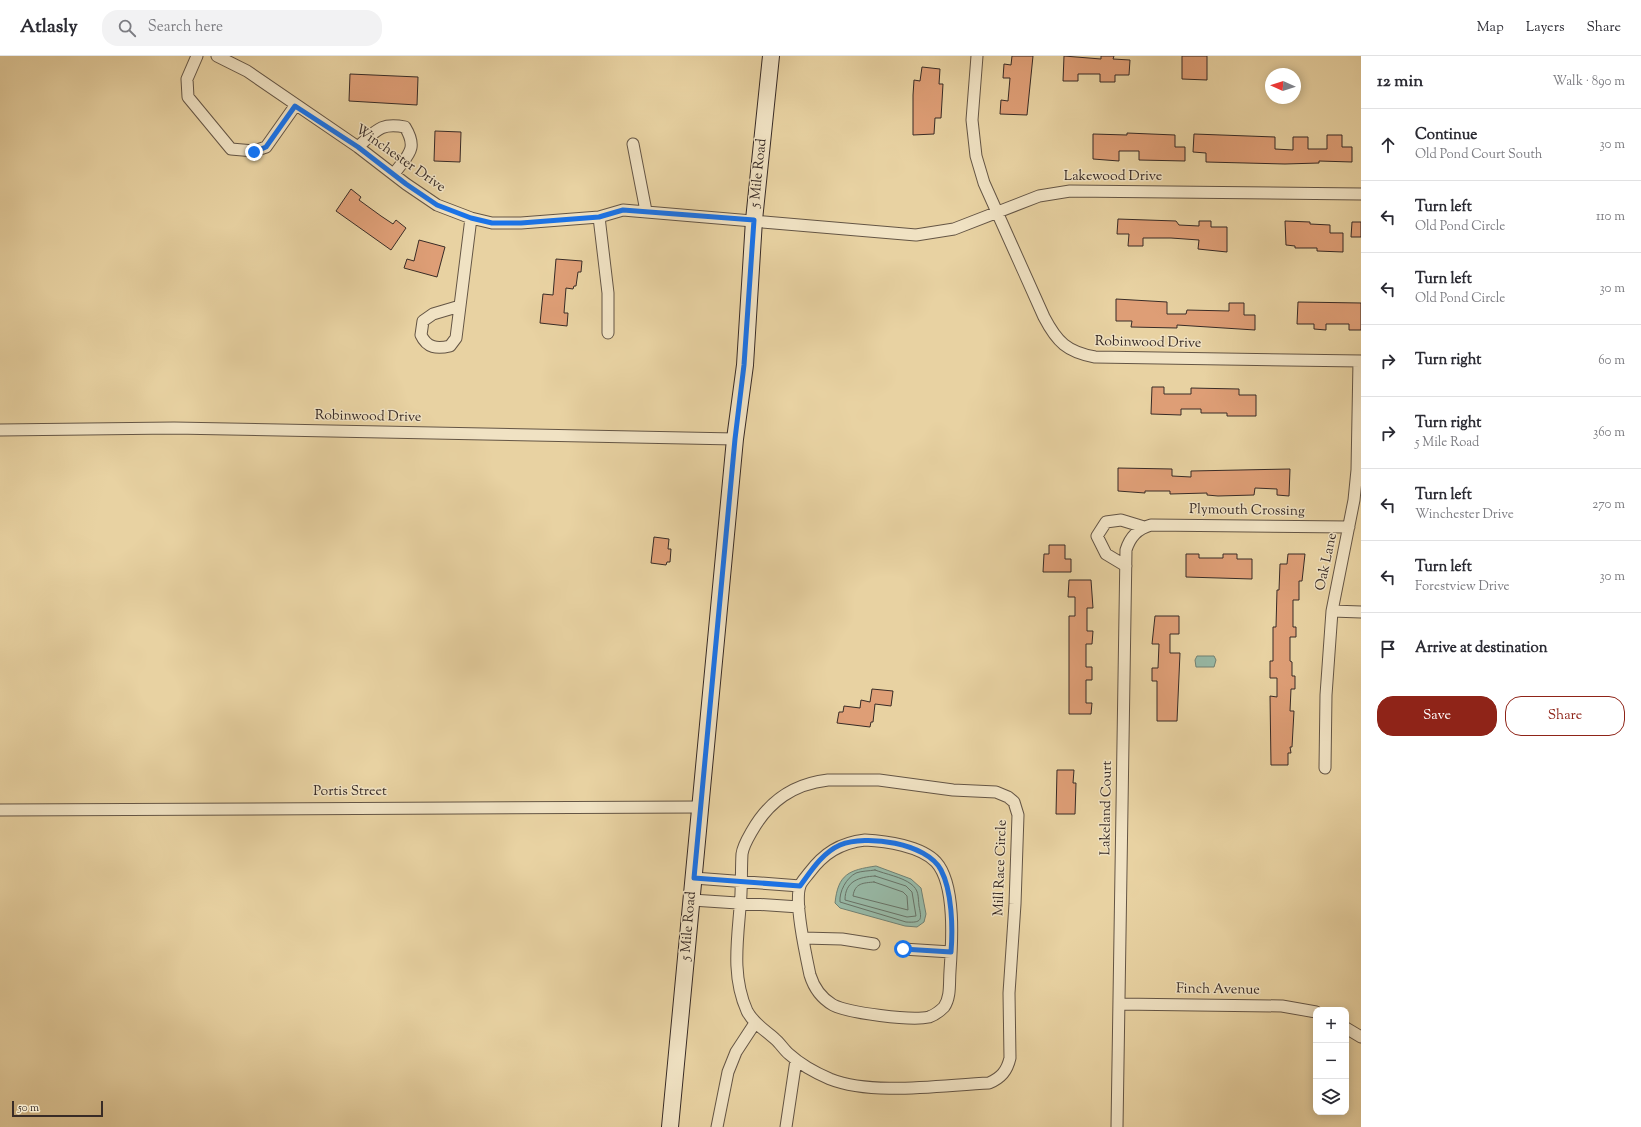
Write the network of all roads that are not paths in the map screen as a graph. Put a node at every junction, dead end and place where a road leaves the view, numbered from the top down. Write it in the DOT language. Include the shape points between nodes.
graph roads {
  1 [pos="197,56"];
  2 [pos="217,56"];
  3 [pos="771,56"];
  4 [pos="977,56"];
  5 [pos="295,106"];
  6 [pos="633,144"];
  7 [pos="358,147"];
  8 [pos="394,174"];
  9 [pos="1361,194"];
  10 [pos="646,211"];
  11 [pos="997,212"];
  12 [pos="599,217"];
  13 [pos="471,218"];
  14 [pos="754,220"];
  15 [pos="460,306"];
  16 [pos="608,333"];
  17 [pos="1360,361"];
  18 [pos="0,430"];
  19 [pos="735,439"];
  20 [pos="1144,527"];
  21 [pos="1349,528"];
  22 [pos="1126,566"];
  23 [pos="1332,611"];
  24 [pos="1361,612"];
  25 [pos="1325,768"];
  26 [pos="701,807"];
  27 [pos="0,810"];
  28 [pos="694,878"];
  29 [pos="742,883"];
  30 [pos="800,886"];
  31 [pos="692,900"];
  32 [pos="741,904"];
  33 [pos="799,907"];
  34 [pos="803,938"];
  35 [pos="874,944"];
  36 [pos="903,949"];
  37 [pos="951,952"];
  38 [pos="1119,1004"];
  39 [pos="1313,1011"];
  40 [pos="755,1023"];
  41 [pos="1349,1030"];
  42 [pos="1361,1037"];
  43 [pos="796,1060"];
  44 [pos="670,1127"];
  45 [pos="717,1127"];
  46 [pos="786,1127"];
  47 [pos="1117,1127"];
  1 -- 5 [label="street" via="187,80 188,97 231,149 254,152 266,147"];
  2 -- 5 [label="street, Winchester Drive" via="247,71"];
  3 -- 14 [label="street, 5 Mile Road"];
  4 -- 11 [label="street, Robinwood Drive" via="973,136 984,183"];
  5 -- 7 [label="street, Winchester Drive"];
  6 -- 10 [label="street"];
  7 -- 8 [label="street, Winchester Drive"];
  7 -- 8 [label="street" via="381,126 393,124 405,127 412,138 412,149"];
  8 -- 13 [label="street, Winchester Drive" via="437,205"];
  9 -- 11 [label="street, Lakewood Drive" via="1070,191 1039,196"];
  10 -- 12 [label="street, Winchester Drive" via="623,210"];
  10 -- 14 [label="street, Winchester Drive"];
  11 -- 14 [label="street, Lakewood Drive" via="954,229 916,235"];
  11 -- 17 [label="street, Robinwood Drive" via="1053,334 1072,351 1095,357"];
  12 -- 13 [label="street, Winchester Drive" via="508,223 492,223"];
  12 -- 16 [label="street" via="608,293"];
  13 -- 15 [label="street"];
  14 -- 19 [label="street, 5 Mile Road" via="744,365"];
  17 -- 21 [label="street, Oak Lane" via="1357,470"];
  18 -- 19 [label="street, Robinwood Drive" via="174,428"];
  19 -- 26 [label="street, 5 Mile Road"];
  20 -- 21 [label="street, Plymouth Crossing" via="1151,525"];
  20 -- 22 [label="street" via="1129,541"];
  20 -- 22 [label="street, Plymouth Crossing" via="1122,520 1106,522 1097,536 1106,554"];
  21 -- 23 [label="street, Oak Lane"];
  22 -- 38 [label="street, Lakeland Court"];
  23 -- 24 [label="street"];
  23 -- 25 [label="street, Oak Lane" via="1326,695"];
  26 -- 27 [label="street, Portis Street"];
  26 -- 28 [label="street, 5 Mile Road"];
  28 -- 29 [label="street"];
  28 -- 31 [label="street, 5 Mile Road"];
  29 -- 30 [label="street"];
  29 -- 32 [label="street, Mill Race Circle"];
  29 -- 43 [label="street, Mill Race Circle" via="742,852 758,822 778,798 807,784 828,780 879,780 953,790 996,792 1008,796 1017,809 1015,904 1009,993 1010,1058 1008,1068 1002,1075 989,1083 872,1088 853,1086 831,1079"];
  30 -- 33 [label="street"];
  30 -- 37 [label="street" via="814,866 829,852 840,845 855,841 881,841 924,853 942,871 951,914"];
  31 -- 32 [label="street"];
  31 -- 44 [label="street, 5 Mile Road"];
  32 -- 33 [label="street"];
  32 -- 40 [label="street, Mill Race Circle" via="736,970 743,1000"];
  33 -- 34 [label="street"];
  34 -- 35 [label="street" via="842,939"];
  34 -- 37 [label="street" via="813,984 826,1000 844,1008 896,1017 930,1016 943,1007 949,993"];
  36 -- 37 [label="street"];
  38 -- 39 [label="street, Finch Avenue" via="1282,1006"];
  38 -- 47 [label="street, Lakeland Court"];
  40 -- 43 [label="street, Mill Race Circle"];
  40 -- 45 [label="street" via="736,1052 728,1072"];
  41 -- 42 [label="street"];
  43 -- 46 [label="street"];
}
